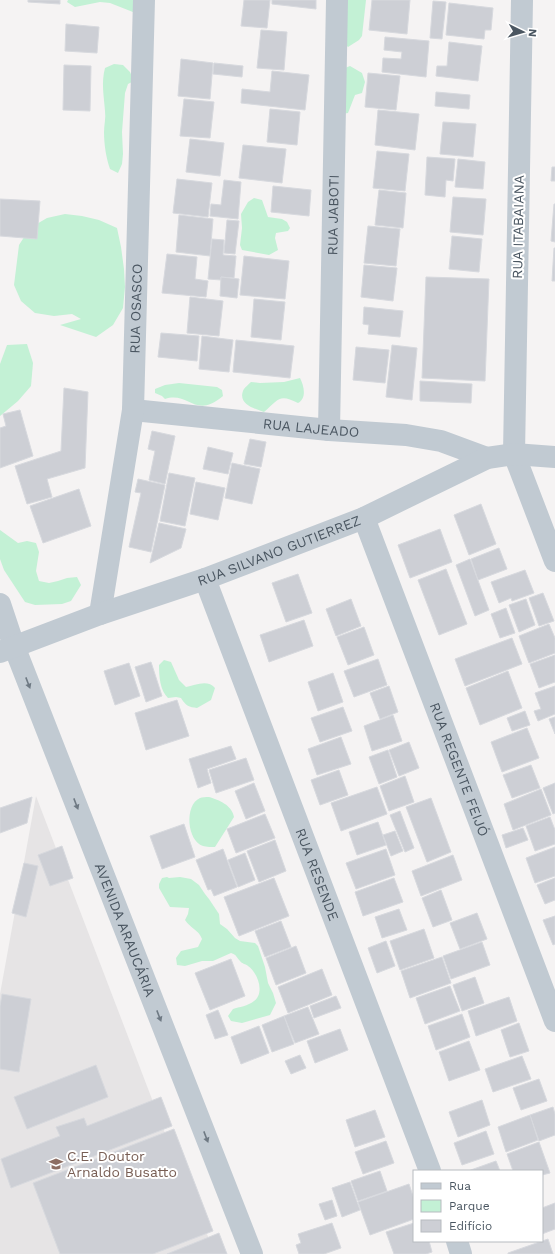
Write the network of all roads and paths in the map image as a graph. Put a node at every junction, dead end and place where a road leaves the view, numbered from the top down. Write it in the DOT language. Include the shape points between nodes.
graph roads {
  1 [pos="144,0"];
  2 [pos="337,0"];
  3 [pos="522,0"];
  4 [pos="133,410"];
  5 [pos="329,430"];
  6 [pos="514,454"];
  7 [pos="555,457"];
  8 [pos="487,458"];
  9 [pos="364,518"];
  10 [pos="555,561"];
  11 [pos="205,578"];
  12 [pos="0,604"];
  13 [pos="100,614"];
  14 [pos="7,649"];
  15 [pos="555,1021"];
  16 [pos="430,1170"];
  17 [pos="456,1242"];
  18 [pos="252,1254"];
  19 [pos="461,1254"];
  1 -- 4 [label="street, RUA OSASCO"];
  2 -- 5 [label="street, RUA JABOTI"];
  3 -- 6 [label="street, RUA ITABAIANA"];
  4 -- 5 [label="street, RUA LAJEADO"];
  4 -- 13 [label="street, RUA OSASCO"];
  5 -- 8 [label="street, RUA LAJEADO" via="406,435 441,441"];
  6 -- 7 [label="street, RUA SILVANO GUTIERREZ"];
  6 -- 8 [label="street, RUA SILVANO GUTIERREZ"];
  6 -- 10 [label="street"];
  8 -- 9 [label="street, RUA SILVANO GUTIERREZ"];
  9 -- 11 [label="street, RUA SILVANO GUTIERREZ"];
  9 -- 15 [label="street, RUA REGENTE FEIJÓ"];
  11 -- 13 [label="street, RUA SILVANO GUTIERREZ"];
  11 -- 16 [label="street, RUA RESENDE"];
  12 -- 14 [label="street, AVENIDA ARAUCÁRIA"];
  13 -- 14 [label="street, RUA SILVANO GUTIERREZ"];
  14 -- 18 [label="street, AVENIDA ARAUCÁRIA, one-way"];
  17 -- 19 [label="street"];
}
